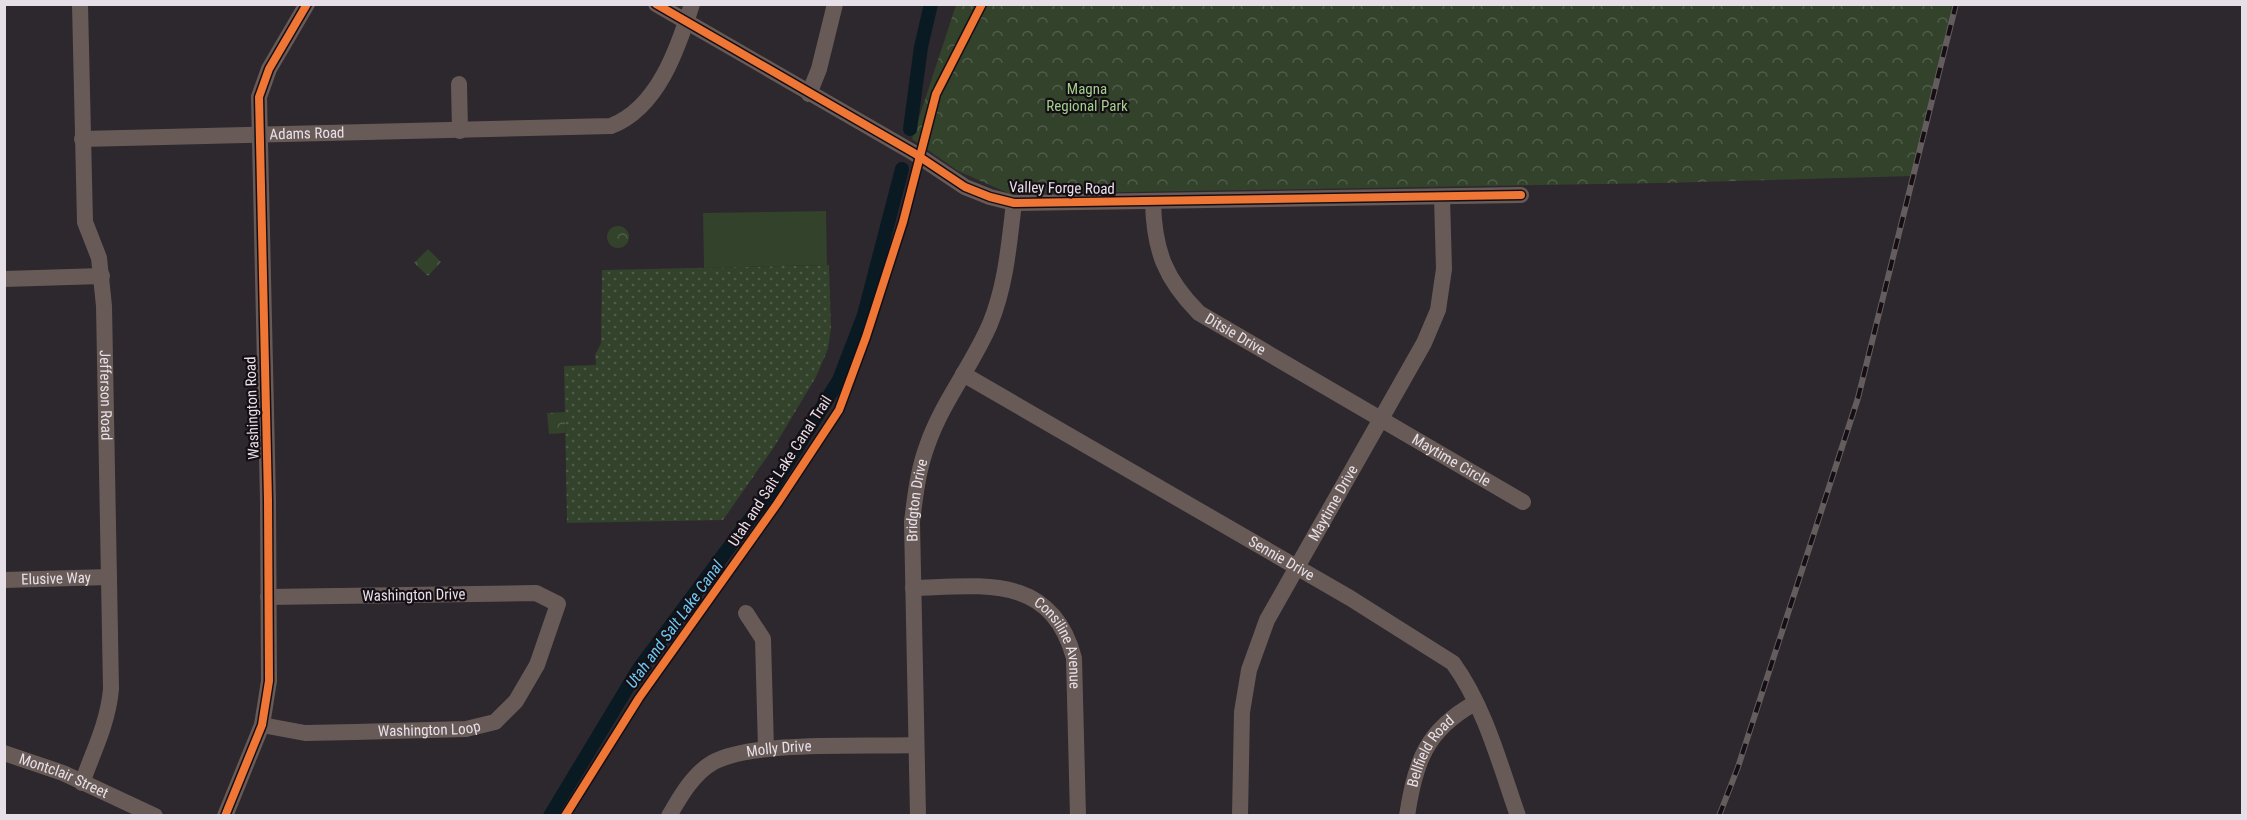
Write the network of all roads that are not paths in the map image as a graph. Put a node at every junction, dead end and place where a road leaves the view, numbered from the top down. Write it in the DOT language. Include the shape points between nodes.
graph roads {
  1 [pos="80,4"];
  2 [pos="308,4"];
  3 [pos="656,4"];
  4 [pos="692,4"];
  5 [pos="836,4"];
  6 [pos="687,23"];
  7 [pos="459,84"];
  8 [pos="809,94"];
  9 [pos="460,131"];
  10 [pos="260,135"];
  11 [pos="82,139"];
  12 [pos="1521,195"];
  13 [pos="1443,197"];
  14 [pos="1153,202"];
  15 [pos="1014,203"];
  16 [pos="102,276"];
  17 [pos="4,279"];
  18 [pos="963,374"];
  19 [pos="1380,418"];
  20 [pos="1523,502"];
  21 [pos="1295,567"];
  22 [pos="109,577"];
  23 [pos="4,580"];
  24 [pos="913,588"];
  25 [pos="268,597"];
  26 [pos="558,604"];
  27 [pos="746,613"];
  28 [pos="1476,703"];
  29 [pos="262,725"];
  30 [pos="916,745"];
  31 [pos="766,749"];
  32 [pos="4,753"];
  33 [pos="82,783"];
  34 [pos="155,816"];
  35 [pos="225,816"];
  36 [pos="669,816"];
  37 [pos="918,816"];
  38 [pos="1078,816"];
  39 [pos="1240,816"];
  40 [pos="1407,816"];
  41 [pos="1518,816"];
  1 -- 11 [label="street, Jefferson Road"];
  2 -- 10 [label="street, Washington Road" via="261,85"];
  3 -- 6 [label="street, Valley Forge Road"];
  4 -- 6 [label="street, Adams Road"];
  5 -- 8 [label="street"];
  6 -- 8 [label="street, Valley Forge Road"];
  6 -- 9 [label="street, Adams Road" via="655,88 639,110 622,121 594,127"];
  7 -- 9 [label="street"];
  8 -- 15 [label="street, Valley Forge Road" via="914,153 965,187"];
  9 -- 10 [label="street, Adams Road"];
  10 -- 11 [label="street, Adams Road"];
  10 -- 25 [label="street, Washington Road"];
  11 -- 16 [label="street, Jefferson Road" via="85,222"];
  12 -- 13 [label="street, Valley Forge Road"];
  13 -- 14 [label="street, Valley Forge Road"];
  13 -- 19 [label="street, Maytime Drive" via="1444,269 1438,310 1424,343"];
  14 -- 15 [label="street, Valley Forge Road"];
  14 -- 19 [label="street, Ditsie Drive" via="1158,252 1179,294 1199,313"];
  15 -- 18 [label="street, Bridgton Drive" via="1001,292 991,322"];
  16 -- 17 [label="street"];
  16 -- 22 [label="street, Jefferson Road"];
  18 -- 21 [label="street, Sennie Drive"];
  18 -- 24 [label="street, Bridgton Drive" via="926,446 917,483 912,522"];
  19 -- 20 [label="street, Maytime Circle"];
  19 -- 21 [label="street, Maytime Drive"];
  21 -- 28 [label="street, Sennie Drive" via="1453,663"];
  21 -- 39 [label="street, Maytime Drive" via="1267,620 1249,670 1242,712"];
  22 -- 23 [label="street, Elusive Way"];
  22 -- 33 [label="street, Jefferson Road" via="109,709"];
  24 -- 30 [label="street, Bridgton Drive"];
  24 -- 38 [label="street, Consiline Avenue" via="1012,589 1038,603 1060,624 1074,658"];
  25 -- 26 [label="street, Washington Drive" via="536,593"];
  25 -- 29 [label="street, Washington Road" via="269,681"];
  26 -- 29 [label="street, Washington Loop" via="537,665 516,700 495,722 466,729 305,733"];
  27 -- 31 [label="street" via="763,639"];
  28 -- 40 [label="street, Bellfield Road" via="1452,716 1432,737 1418,762"];
  28 -- 41 [label="street, Sennie Drive"];
  29 -- 35 [label="street, Washington Road"];
  30 -- 31 [label="street, Molly Drive"];
  30 -- 37 [label="street, Bridgton Drive"];
  31 -- 36 [label="street, Molly Drive" via="726,756 711,764 689,785"];
  32 -- 33 [label="street, Montclair Street"];
  33 -- 34 [label="street, Montclair Street"];
}
